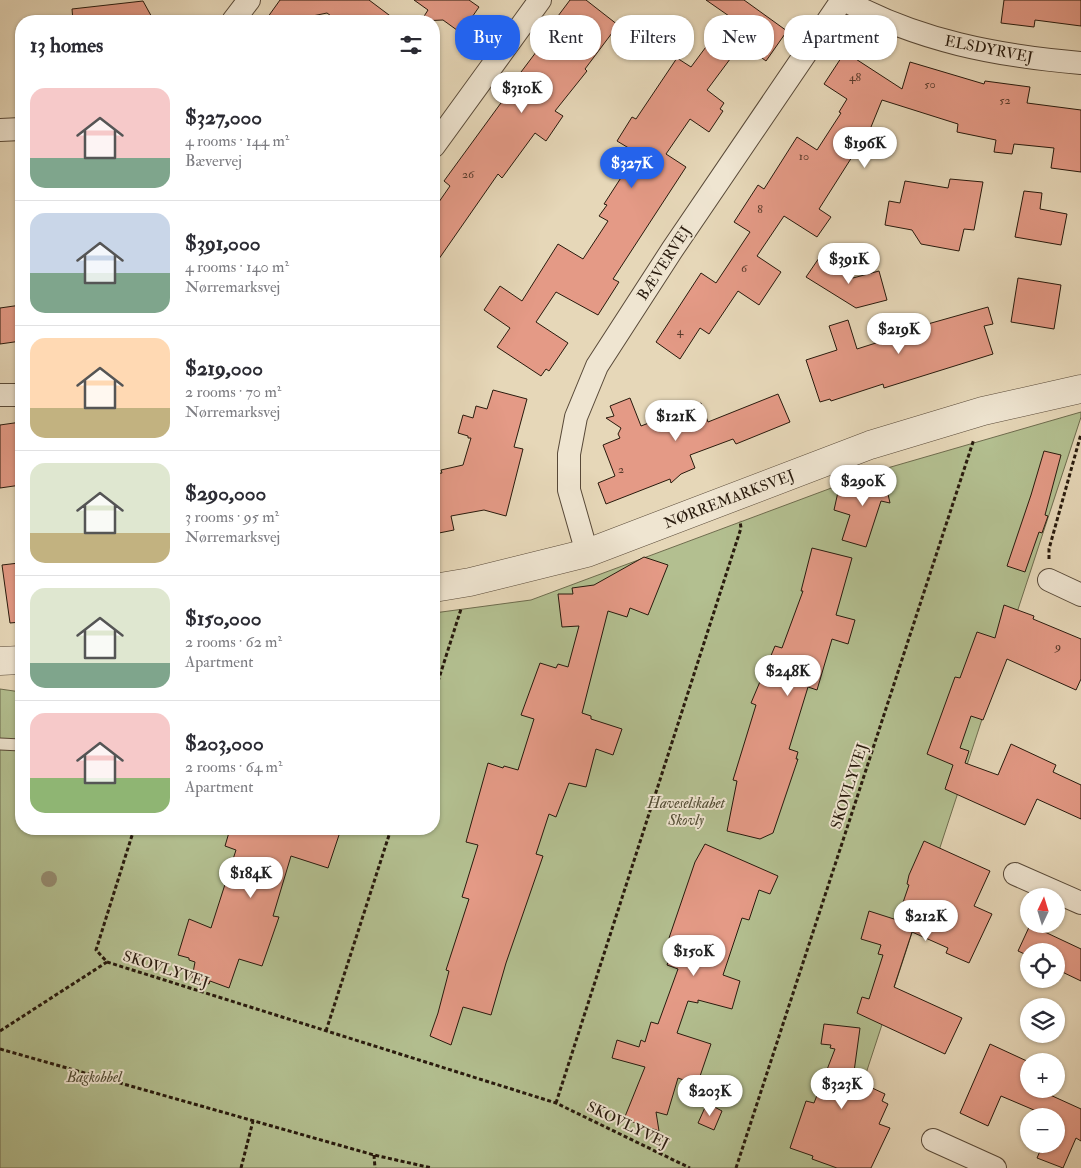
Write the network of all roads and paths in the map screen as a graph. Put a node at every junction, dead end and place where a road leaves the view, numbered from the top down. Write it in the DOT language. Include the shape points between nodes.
graph roads {
  1 [pos="249,0"];
  2 [pos="540,0"];
  3 [pos="843,0"];
  4 [pos="238,15"];
  5 [pos="1081,64"];
  6 [pos="0,130"];
  7 [pos="15,130"];
  8 [pos="440,138"];
  9 [pos="1081,389"];
  10 [pos="15,394"];
  11 [pos="0,395"];
  12 [pos="984,411"];
  13 [pos="1081,434"];
  14 [pos="739,496"];
  15 [pos="587,553"];
  16 [pos="1049,580"];
  17 [pos="470,582"];
  18 [pos="440,587"];
  19 [pos="1081,595"];
  20 [pos="15,660"];
  21 [pos="0,661"];
  22 [pos="440,675"];
  23 [pos="0,744"];
  24 [pos="15,745"];
  25 [pos="132,835"];
  26 [pos="389,835"];
  27 [pos="1015,874"];
  28 [pos="1081,903"];
  29 [pos="107,962"];
  30 [pos="0,1031"];
  31 [pos="326,1032"];
  32 [pos="0,1049"];
  33 [pos="556,1103"];
  34 [pos="253,1121"];
  35 [pos="932,1140"];
  36 [pos="374,1155"];
  37 [pos="241,1168"];
  38 [pos="375,1168"];
  39 [pos="432,1168"];
  40 [pos="690,1168"];
  41 [pos="736,1168"];
  42 [pos="996,1168"];
  1 -- 4 [label="street"];
  2 -- 8 [label="street"];
  3 -- 5 [label="street, ELSDYRVEJ" via="910,30 964,47"];
  3 -- 15 [label="street, BÆVERVEJ" via="597,366 576,418 569,454 569,490"];
  6 -- 7 [label="street"];
  9 -- 12 [label="street, NØRREMARKSVEJ"];
  10 -- 11 [label="street"];
  12 -- 14 [label="street, NØRREMARKSVEJ" via="870,444"];
  12 -- 41 [label="path, SKOVLYVEJ"];
  13 -- 16 [label="path" via="1049,549"];
  14 -- 15 [label="street, NØRREMARKSVEJ"];
  14 -- 33 [label="path" via="741,528"];
  15 -- 17 [label="street, NØRREMARKSVEJ"];
  16 -- 19 [label="street"];
  17 -- 18 [label="street, NØRREMARKSVEJ"];
  17 -- 22 [label="path"];
  20 -- 21 [label="street"];
  23 -- 24 [label="lane"];
  25 -- 29 [label="path, SKOVLYVEJ" via="96,950"];
  26 -- 31 [label="path"];
  27 -- 28 [label="street"];
  29 -- 30 [label="path"];
  29 -- 31 [label="path, SKOVLYVEJ"];
  31 -- 33 [label="path, SKOVLYVEJ"];
  32 -- 34 [label="path"];
  33 -- 40 [label="path, SKOVLYVEJ"];
  34 -- 36 [label="path"];
  34 -- 37 [label="path"];
  35 -- 42 [label="street"];
  36 -- 38 [label="path"];
  36 -- 39 [label="path"];
}
